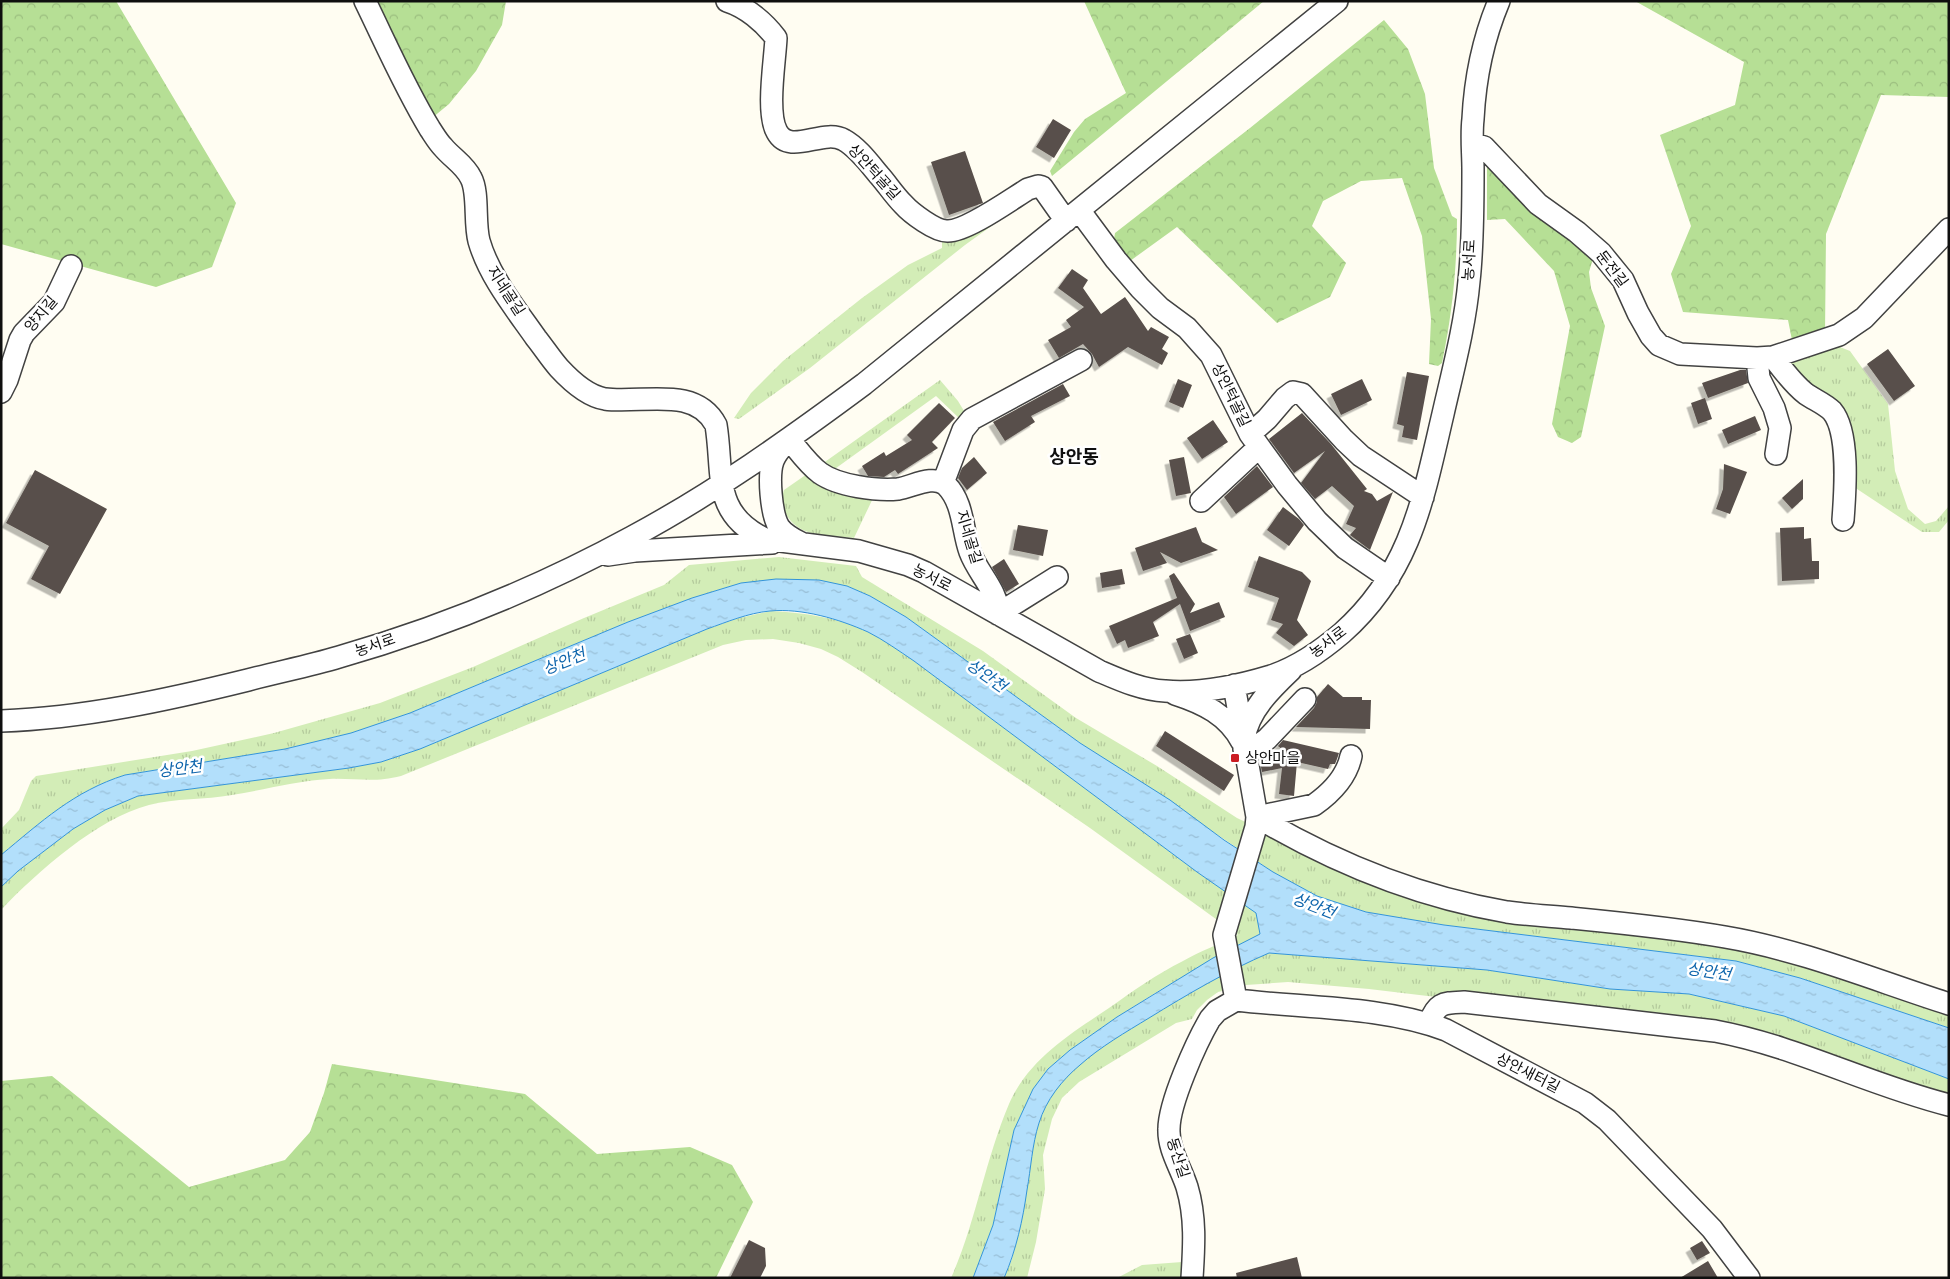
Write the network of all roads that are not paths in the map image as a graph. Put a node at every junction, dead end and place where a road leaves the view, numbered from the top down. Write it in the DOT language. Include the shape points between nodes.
graph roads {
  1 [pos="365,1"];
  2 [pos="726,1"];
  3 [pos="1337,1"];
  4 [pos="1498,1"];
  5 [pos="1473,144"];
  6 [pos="1073,216"];
  7 [pos="1949,229"];
  8 [pos="71,266"];
  9 [pos="1765,358"];
  10 [pos="1081,360"];
  11 [pos="1,392"];
  12 [pos="789,439"];
  13 [pos="1254,440"];
  14 [pos="1776,454"];
  15 [pos="944,483"];
  16 [pos="720,484"];
  17 [pos="1423,497"];
  18 [pos="1201,501"];
  19 [pos="1843,520"];
  20 [pos="785,543"];
  21 [pos="808,545"];
  22 [pos="586,561"];
  23 [pos="1057,577"];
  24 [pos="1389,578"];
  25 [pos="998,614"];
  26 [pos="1298,664"];
  27 [pos="1234,686"];
  28 [pos="1165,691"];
  29 [pos="1305,698"];
  30 [pos="1,721"];
  31 [pos="1244,746"];
  32 [pos="1351,756"];
  33 [pos="1257,822"];
  34 [pos="1235,995"];
  35 [pos="1949,1004"];
  36 [pos="1429,1024"];
  37 [pos="1949,1105"];
  38 [pos="1192,1278"];
  39 [pos="1749,1278"];
  1 -- 16 [label="street, 지네골길" via="429,127 472,180 476,229 482,252 542,346 569,378 596,396 605,399 674,399 704,410 716,425"];
  2 -- 6 [label="street, 상안턱골길" via="756,18 776,38 773,115 777,132 785,141 792,143 827,136 844,140 876,171 908,210 947,232 1038,186"];
  3 -- 6 [label="street, 농서로"];
  4 -- 5 [label="street, 농서로" via="1490,21 1476,85"];
  5 -- 9 [label="street, 둔전길" via="1484,147 1538,204 1600,253 1623,280 1643,324 1659,345 1680,354"];
  5 -- 17 [label="street, 농서로" via="1469,281 1460,337"];
  6 -- 12 [label="street, 농서로" via="864,384"];
  6 -- 13 [label="street, 상안턱골길" via="1140,288 1187,328 1211,354"];
  7 -- 9 [label="street, 둔전길" via="1852,328"];
  8 -- 11 [label="street, 양지길" via="54,302 24,332"];
  9 -- 14 [label="street" via="1759,378 1780,428"];
  9 -- 19 [label="street" via="1796,386 1829,408 1837,419 1845,472"];
  10 -- 15 [label="street" via="972,419 963,430"];
  12 -- 15 [label="street" via="822,474 852,485 898,489 936,480"];
  12 -- 16 [label="street, 농서로"];
  12 -- 21 [label="street" via="776,455 770,471 774,512 784,533"];
  13 -- 17 [label="street, 상안턱골길" via="1285,398 1293,392 1302,394 1361,456"];
  13 -- 18 [label="street"];
  13 -- 24 [label="street" via="1328,533"];
  15 -- 25 [label="street, 지네골길" via="959,504 970,552 996,599"];
  16 -- 20 [label="street, 농서로" via="732,512 746,528 765,539"];
  16 -- 22 [label="street, 농서로" via="633,537"];
  17 -- 24 [label="street, 농서로" via="1409,540"];
  20 -- 21 [label="street, 농서로"];
  20 -- 22 [label="street" via="618,553"];
  21 -- 25 [label="street, 농서로" via="859,551 908,565"];
  22 -- 30 [label="street, 농서로" via="444,622 339,657 114,709"];
  23 -- 25 [label="street"];
  24 -- 26 [label="street, 농서로" via="1354,622 1321,650"];
  25 -- 28 [label="street, 농서로" via="1099,671 1135,685"];
  26 -- 27 [label="street, 농서로"];
  26 -- 31 [label="street" via="1252,716"];
  27 -- 28 [label="street, 농서로"];
  27 -- 31 [label="street"];
  28 -- 31 [label="street" via="1196,701 1218,713 1233,727"];
  29 -- 31 [label="street" via="1268,739 1260,744"];
  31 -- 33 [label="street"];
  32 -- 33 [label="street" via="1344,776 1322,800"];
  33 -- 34 [label="street" via="1225,934"];
  33 -- 35 [label="street" via="1389,880 1426,892 1508,912 1749,941 1835,965"];
  34 -- 36 [label="street, 상안새터길" via="1389,1015"];
  34 -- 38 [label="street, 동산길" via="1210,1019 1170,1116 1170,1138 1192,1210"];
  36 -- 37 [label="street" via="1442,1004 1464,1002 1715,1031 1750,1038"];
  36 -- 39 [label="street, 상안새터길" via="1585,1103 1607,1120 1712,1229"];
}
